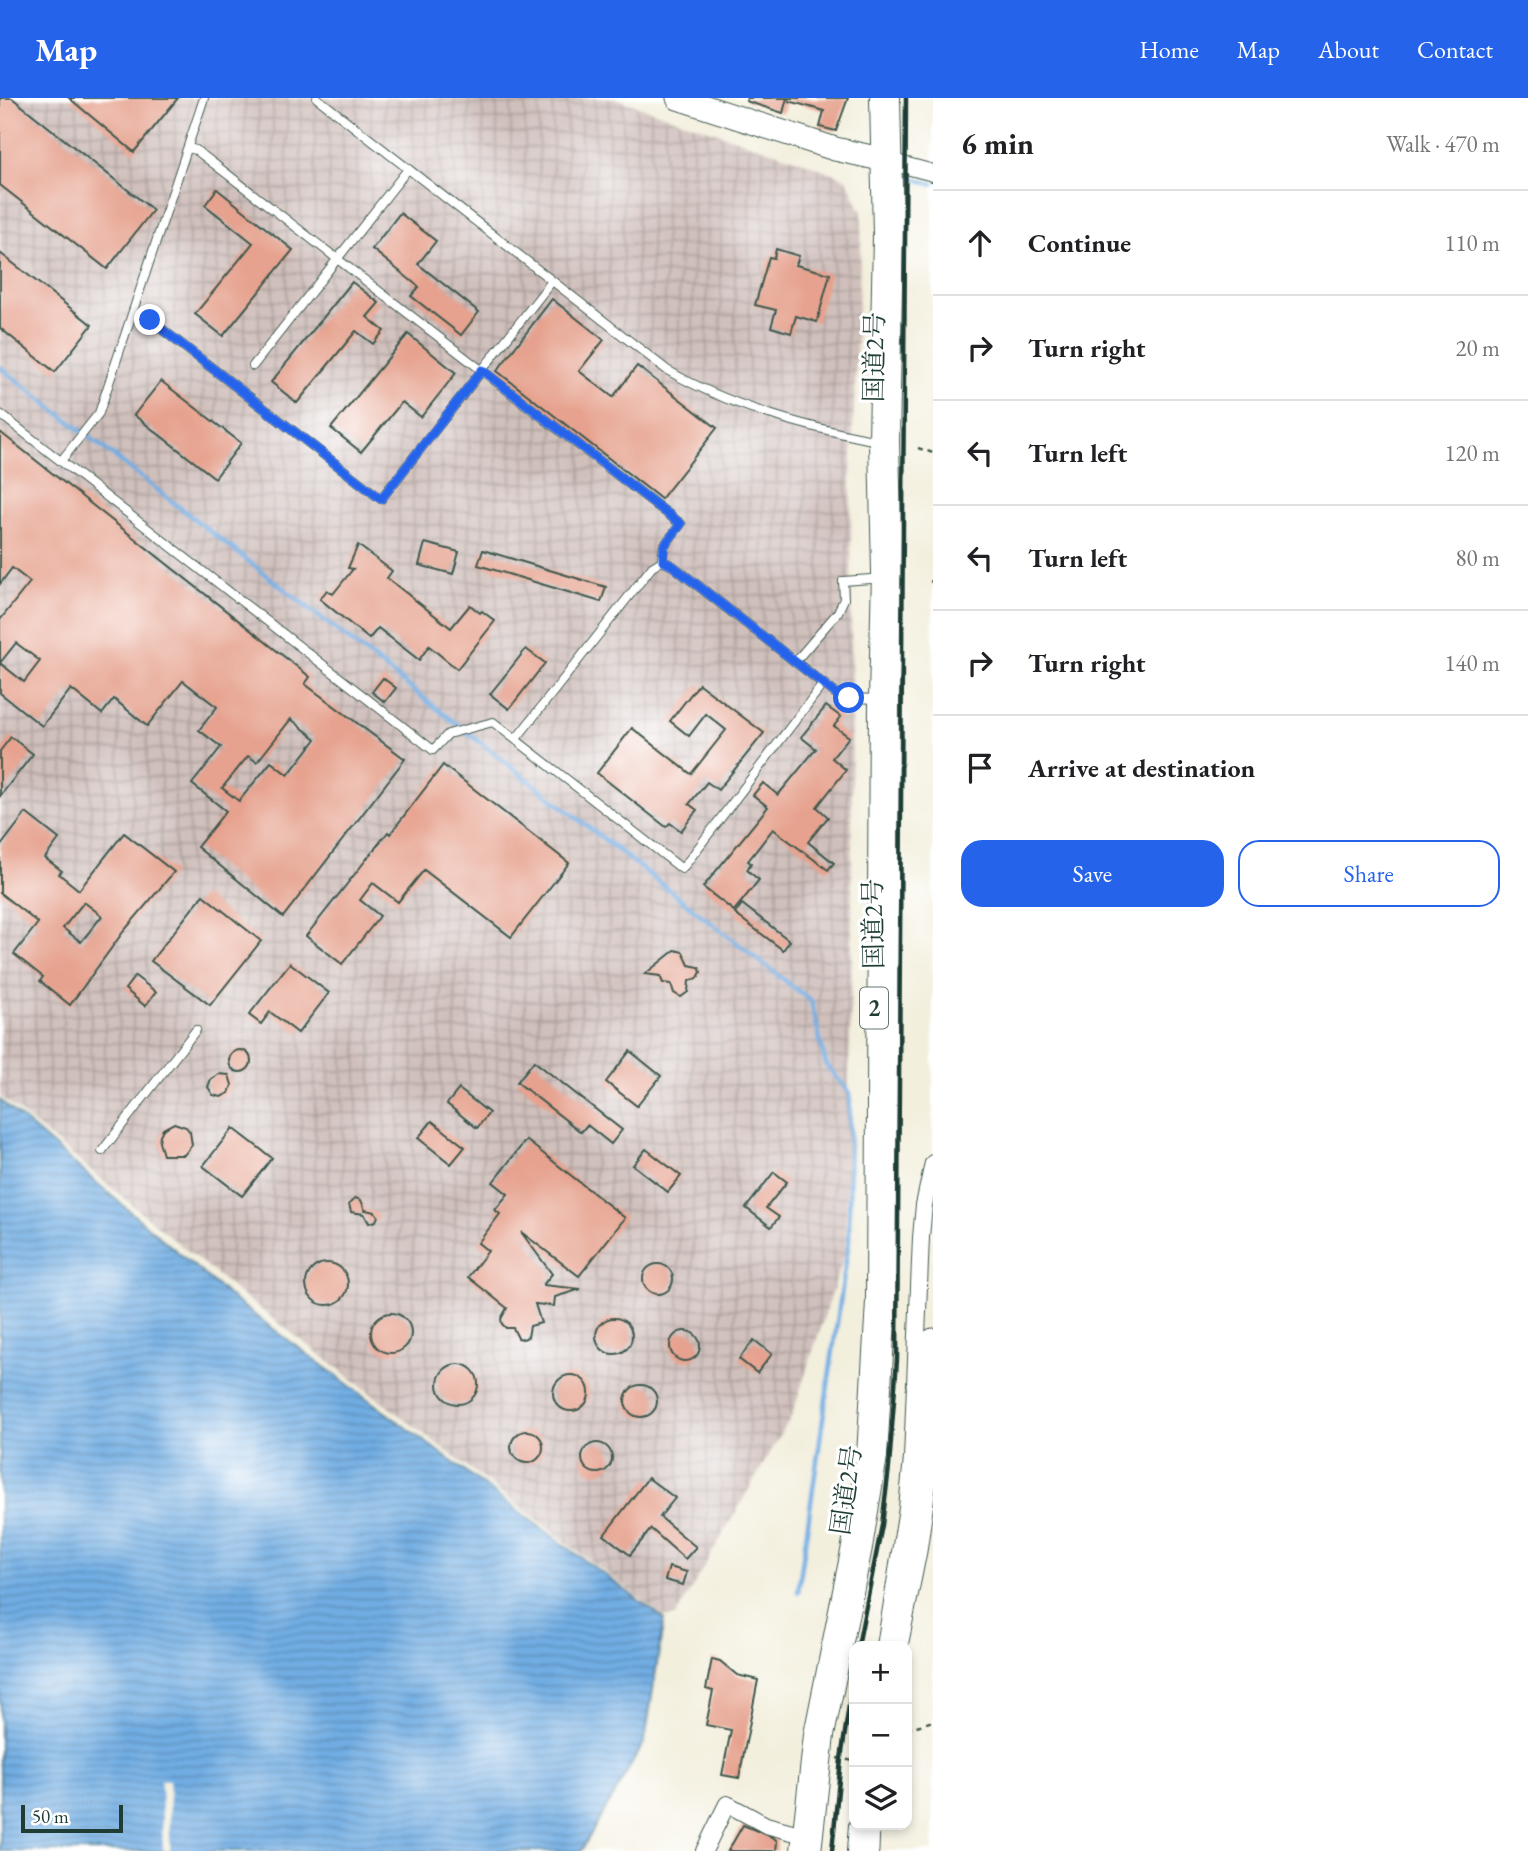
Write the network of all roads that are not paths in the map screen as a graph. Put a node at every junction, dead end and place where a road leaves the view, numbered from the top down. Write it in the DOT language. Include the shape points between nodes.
graph roads {
  1 [pos="205,98"];
  2 [pos="317,98"];
  3 [pos="678,98"];
  4 [pos="885,98"];
  5 [pos="188,148"];
  6 [pos="885,160"];
  7 [pos="408,169"];
  8 [pos="933,173"];
  9 [pos="337,260"];
  10 [pos="552,281"];
  11 [pos="132,315"];
  12 [pos="253,366"];
  13 [pos="482,370"];
  14 [pos="0,414"];
  15 [pos="872,440"];
  16 [pos="61,461"];
  17 [pos="663,561"];
  18 [pos="871,579"];
  19 [pos="796,662"];
  20 [pos="823,684"];
  21 [pos="877,699"];
  22 [pos="516,739"];
  23 [pos="196,1030"];
  24 [pos="102,1151"];
  25 [pos="933,1163"];
  26 [pos="933,1340"];
  27 [pos="933,1398"];
  28 [pos="886,1641"];
  29 [pos="897,1641"];
  30 [pos="857,1830"];
  31 [pos="868,1830"];
  32 [pos="796,1845"];
  33 [pos="705,1851"];
  34 [pos="855,1851"];
  35 [pos="867,1851"];
  1 -- 5 [label="lane"];
  2 -- 7 [label="lane"];
  3 -- 6 [label="street" via="835,149"];
  4 -- 6 [label="highway, 国道2号 / 2"];
  5 -- 9 [label="lane"];
  5 -- 11 [label="lane"];
  6 -- 8 [label="street"];
  6 -- 15 [label="highway, 国道2号 / 2" via="877,195"];
  6 -- 21 [label="highway, 国道2号 / 2" via="887,572"];
  7 -- 9 [label="lane"];
  7 -- 10 [label="lane"];
  9 -- 12 [label="lane"];
  9 -- 13 [label="lane"];
  10 -- 13 [label="lane"];
  10 -- 15 [label="lane" via="691,384 772,414"];
  11 -- 13 [label="lane" via="150,320 381,499"];
  11 -- 16 [label="lane" via="99,413"];
  13 -- 17 [label="lane" via="681,524 664,546"];
  14 -- 16 [label="lane"];
  15 -- 18 [label="highway, 国道2号 / 2"];
  16 -- 22 [label="lane" via="433,750 448,734 493,722"];
  17 -- 19 [label="lane"];
  17 -- 22 [label="lane" via="652,567"];
  18 -- 19 [label="lane" via="843,581 844,599 838,612"];
  18 -- 21 [label="highway, 国道2号 / 2"];
  19 -- 20 [label="lane"];
  20 -- 21 [label="lane" via="841,696"];
  20 -- 22 [label="lane" via="682,869"];
  21 -- 32 [label="highway, 国道2号 / 2" via="881,1302 872,1456"];
  23 -- 24 [label="lane"];
  25 -- 28 [label="street" via="921,1237 912,1458"];
  26 -- 27 [label="street"];
  27 -- 29 [label="street" via="915,1551"];
  30 -- 34 [label="street"];
  31 -- 35 [label="street"];
  32 -- 33 [label="street" via="727,1804"];
}
